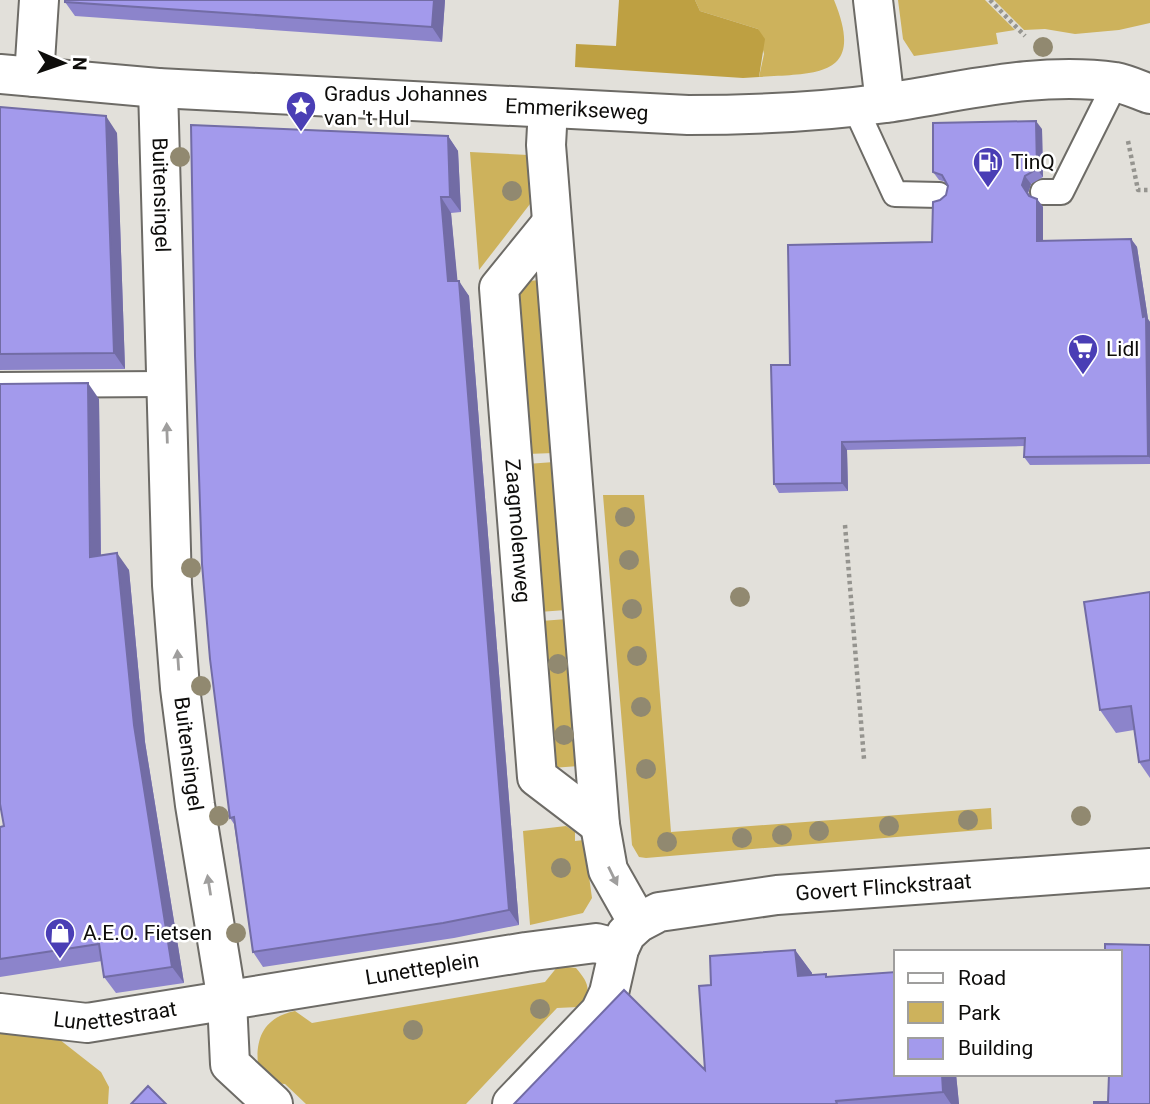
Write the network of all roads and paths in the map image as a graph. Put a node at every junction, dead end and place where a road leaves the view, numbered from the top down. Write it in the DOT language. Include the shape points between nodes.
graph roads {
  1 [pos="39,0"];
  2 [pos="873,0"];
  3 [pos="990,0"];
  4 [pos="1025,36"];
  5 [pos="17,76"];
  6 [pos="158,88"];
  7 [pos="1133,88"];
  8 [pos="870,105"];
  9 [pos="548,108"];
  10 [pos="1131,134"];
  11 [pos="1150,190"];
  12 [pos="1043,192"];
  13 [pos="939,195"];
  14 [pos="551,224"];
  15 [pos="165,384"];
  16 [pos="0,385"];
  17 [pos="845,525"];
  18 [pos="864,759"];
  19 [pos="600,825"];
  20 [pos="1150,868"];
  21 [pos="627,936"];
  22 [pos="227,1001"];
  23 [pos="0,1013"];
  24 [pos="273,1104"];
  25 [pos="512,1104"];
  1 -- 5 [label="street"];
  2 -- 8 [label="street"];
  3 -- 4 [label="path"];
  5 -- 6 [label="street, Emmerikseweg"];
  6 -- 9 [label="street, Emmerikseweg"];
  6 -- 15 [label="street, Buitensingel"];
  7 -- 8 [label="street, Emmerikseweg" via="1072,80 1008,82"];
  7 -- 12 [label="lane" via="1061,192"];
  8 -- 9 [label="street, Emmerikseweg" via="756,116"];
  8 -- 13 [label="lane" via="895,194"];
  9 -- 14 [label="street" via="545,145"];
  10 -- 11 [label="path" via="1127,143 1138,190"];
  14 -- 19 [label="street"];
  14 -- 19 [label="street, Zaagmolenweg" via="499,288 537,777"];
  15 -- 16 [label="lane"];
  22 -- 15 [label="street, Buitensingel, one-way" via="180,688"];
  17 -- 18 [label="path"];
  19 -- 21 [label="street, one-way"];
  20 -- 21 [label="street, Govert Flinckstraat" via="777,895 659,912"];
  21 -- 22 [label="street, Lunetteplein"];
  21 -- 25 [label="street" via="600,1012"];
  22 -- 23 [label="street, Lunettestraat" via="87,1023"];
  22 -- 24 [label="street, Buitensingel" via="230,1064"];
}
